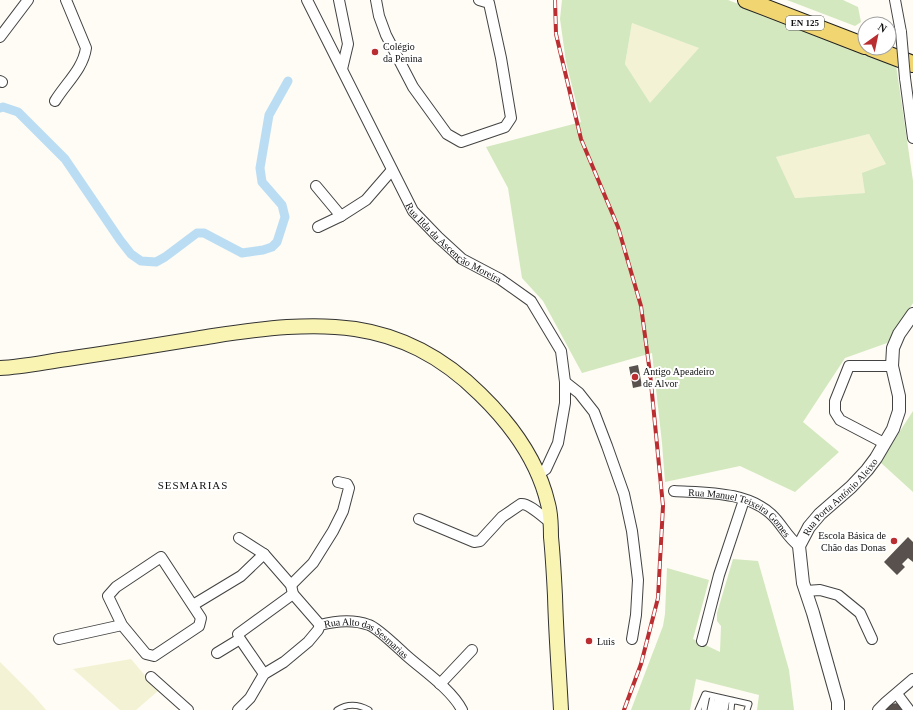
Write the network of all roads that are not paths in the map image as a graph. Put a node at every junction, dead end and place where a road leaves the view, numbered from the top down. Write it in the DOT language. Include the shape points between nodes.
graph roads {
  1 [pos="28,0"];
  2 [pos="66,0"];
  3 [pos="307,0"];
  4 [pos="339,0"];
  5 [pos="376,0"];
  6 [pos="479,0"];
  7 [pos="746,0"];
  8 [pos="765,0"];
  9 [pos="895,0"];
  10 [pos="857,35"];
  11 [pos="0,37"];
  12 [pos="857,43"];
  13 [pos="897,51"];
  14 [pos="884,56"];
  15 [pos="913,57"];
  16 [pos="342,69"];
  17 [pos="909,71"];
  18 [pos="910,93"];
  19 [pos="55,101"];
  20 [pos="913,138"];
  21 [pos="392,170"];
  22 [pos="316,186"];
  23 [pos="341,216"];
  24 [pos="318,227"];
  25 [pos="913,314"];
  26 [pos="892,366"];
  27 [pos="0,368"];
  28 [pos="565,382"];
  29 [pos="884,443"];
  30 [pos="537,475"];
  31 [pos="338,482"];
  32 [pos="674,491"];
  33 [pos="744,500"];
  34 [pos="419,519"];
  35 [pos="551,523"];
  36 [pos="239,538"];
  37 [pos="799,546"];
  38 [pos="264,554"];
  39 [pos="292,589"];
  40 [pos="806,591"];
  41 [pos="193,605"];
  42 [pos="122,625"];
  43 [pos="320,625"];
  44 [pos="238,634"];
  45 [pos="59,639"];
  46 [pos="632,639"];
  47 [pos="872,639"];
  48 [pos="702,641"];
  49 [pos="472,650"];
  50 [pos="217,653"];
  51 [pos="264,674"];
  52 [pos="151,677"];
  53 [pos="913,679"];
  54 [pos="440,684"];
  55 [pos="897,694"];
  56 [pos="707,695"];
  57 [pos="723,698"];
  58 [pos="188,710"];
  59 [pos="238,710"];
  60 [pos="337,710"];
  61 [pos="369,710"];
  62 [pos="462,710"];
  63 [pos="561,710"];
  64 [pos="698,710"];
  65 [pos="704,710"];
  66 [pos="710,710"];
  67 [pos="715,710"];
  68 [pos="720,710"];
  69 [pos="725,710"];
  70 [pos="731,710"];
  71 [pos="747,710"];
  72 [pos="838,710"];
  73 [pos="878,710"];
  74 [pos="909,710"];
  1 -- 11 [label="street"];
  2 -- 19 [label="street" via="86,48 81,66"];
  3 -- 16 [label="street, Rua Ilda da Ascenção Moreira"];
  4 -- 16 [label="street" via="348,44"];
  5 -- 6 [label="street" via="386,35 413,87 448,134 461,142 505,127 511,118 489,3"];
  7 -- 12 [label="main road, EN 125"];
  8 -- 10 [label="main road, EN 125"];
  9 -- 17 [label="street, bridge"];
  13 -- 15 [label="main road"];
  14 -- 17 [label="main road"];
  16 -- 21 [label="street, Rua Ilda da Ascenção Moreira"];
  17 -- 18 [label="street"];
  18 -- 20 [label="street"];
  21 -- 23 [label="street" via="366,200"];
  21 -- 28 [label="street, Rua Ilda da Ascenção Moreira" via="413,211 438,237 462,259 500,279 531,302 561,351"];
  22 -- 23 [label="street"];
  23 -- 24 [label="street"];
  25 -- 26 [label="street, Rua Porta António Aleixo" via="893,348"];
  26 -- 29 [label="street, Rua Porta António Aleixo" via="899,396 899,412 893,429"];
  26 -- 29 [label="street" via="849,366 835,401 835,412 840,420"];
  27 -- 30 [label="main road" via="259,329 324,325 364,330 415,346 464,378 510,427 527,452"];
  28 -- 30 [label="street, Rua Ilda da Ascenção Moreira" via="565,403 558,443 546,469"];
  28 -- 46 [label="street" via="579,393 594,412 624,494 638,580"];
  29 -- 37 [label="street, Rua Porta António Aleixo" via="867,470 809,527"];
  30 -- 35 [label="main road" via="548,504"];
  31 -- 39 [label="street" via="347,484 349,488 343,512 313,563"];
  32 -- 33 [label="street, Rua Manuel Teixeira Gomes" via="725,494"];
  33 -- 37 [label="street, Rua Manuel Teixeira Gomes" via="773,516 790,540"];
  33 -- 48 [label="street" via="719,575"];
  34 -- 35 [label="street" via="474,542 480,541 502,517 521,504 530,506"];
  35 -- 63 [label="main road"];
  36 -- 38 [label="street"];
  37 -- 40 [label="street, Rua Porta António Aleixo"];
  38 -- 39 [label="street"];
  38 -- 41 [label="street" via="241,576"];
  39 -- 43 [label="street"];
  39 -- 44 [label="street"];
  40 -- 47 [label="street" via="820,590 838,595 860,613"];
  40 -- 72 [label="street, Rua Porta António Aleixo" via="838,702"];
  41 -- 42 [label="street" via="200,618 199,626 154,656 146,654"];
  41 -- 42 [label="street" via="161,557 116,587 108,596"];
  42 -- 45 [label="street"];
  43 -- 51 [label="street, Rua Alto das Sesmarias" via="308,642 284,662"];
  43 -- 54 [label="street, Rua Alto das Sesmarias" via="337,621 369,625"];
  44 -- 50 [label="street"];
  44 -- 51 [label="street"];
  49 -- 54 [label="street"];
  51 -- 59 [label="street, Rua Alto das Sesmarias" via="250,698"];
  52 -- 58 [label="street"];
  53 -- 55 [label="street"];
  54 -- 62 [label="street, Rua Alto das Sesmarias"];
  55 -- 73 [label="street"];
  55 -- 74 [label="street"];
  56 -- 57 [label="lane"];
  56 -- 64 [label="lane" via="705,694"];
  56 -- 65 [label="lane"];
  57 -- 66 [label="lane"];
  57 -- 67 [label="lane"];
  57 -- 68 [label="lane"];
  57 -- 69 [label="lane"];
  57 -- 70 [label="lane"];
  57 -- 71 [label="lane" via="749,704"];
  60 -- 61 [label="lane" via="360,705"];
}
